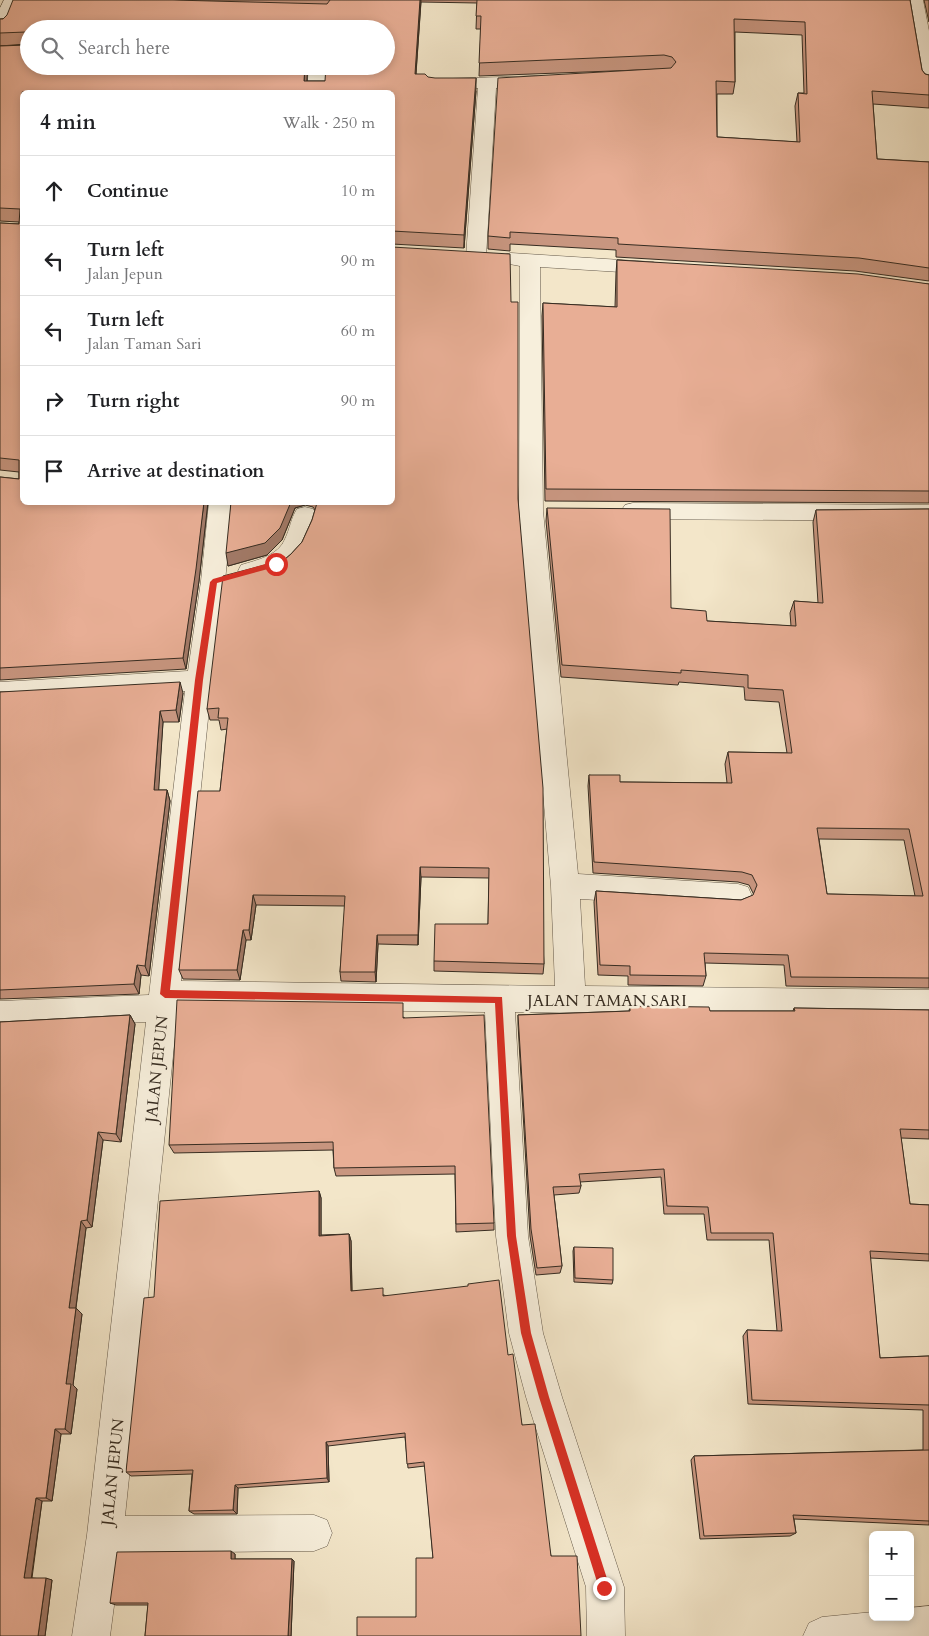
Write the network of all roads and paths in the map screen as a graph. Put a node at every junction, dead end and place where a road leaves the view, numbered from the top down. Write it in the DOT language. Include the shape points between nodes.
graph roads {
  1 [pos="12,0"];
  2 [pos="915,0"];
  3 [pos="0,26"];
  4 [pos="925,37"];
  5 [pos="317,75"];
  6 [pos="556,80"];
  7 [pos="929,82"];
  8 [pos="435,84"];
  9 [pos="487,84"];
  10 [pos="316,90"];
  11 [pos="530,260"];
  12 [pos="668,268"];
  13 [pos="217,505"];
  14 [pos="611,511"];
  15 [pos="929,512"];
  16 [pos="305,515"];
  17 [pos="213,582"];
  18 [pos="199,680"];
  19 [pos="0,692"];
  20 [pos="565,886"];
  21 [pos="738,896"];
  22 [pos="571,998"];
  23 [pos="499,999"];
  24 [pos="164,1001"];
  25 [pos="929,1004"];
  26 [pos="0,1015"];
  27 [pos="314,1533"];
  28 [pos="105,1535"];
  29 [pos="929,1625"];
  30 [pos="92,1636"];
  31 [pos="606,1636"];
  32 [pos="822,1636"];
  1 -- 3 [label="street"];
  2 -- 4 [label="street"];
  4 -- 7 [label="street"];
  5 -- 10 [label="street"];
  6 -- 9 [label="street"];
  8 -- 9 [label="street"];
  9 -- 11 [label="street" via="466,256"];
  11 -- 12 [label="street"];
  11 -- 20 [label="street" via="541,511"];
  13 -- 17 [label="street, JALAN JEPUN"];
  14 -- 15 [label="street"];
  16 -- 17 [label="street" via="298,538 284,560"];
  17 -- 18 [label="street, JALAN JEPUN"];
  18 -- 19 [label="street"];
  18 -- 24 [label="street, JALAN JEPUN"];
  20 -- 21 [label="street"];
  20 -- 22 [label="street"];
  22 -- 23 [label="street, JALAN TAMAN SARI"];
  22 -- 25 [label="street, JALAN TAMAN SARI"];
  23 -- 24 [label="street, JALAN TAMAN SARI"];
  23 -- 31 [label="street" via="512,1236 526,1333 604,1588"];
  24 -- 26 [label="street, JALAN TAMAN SARI"];
  24 -- 28 [label="street, JALAN JEPUN"];
  27 -- 28 [label="street"];
  28 -- 30 [label="street, JALAN JEPUN"];
  29 -- 32 [label="street"];
}
